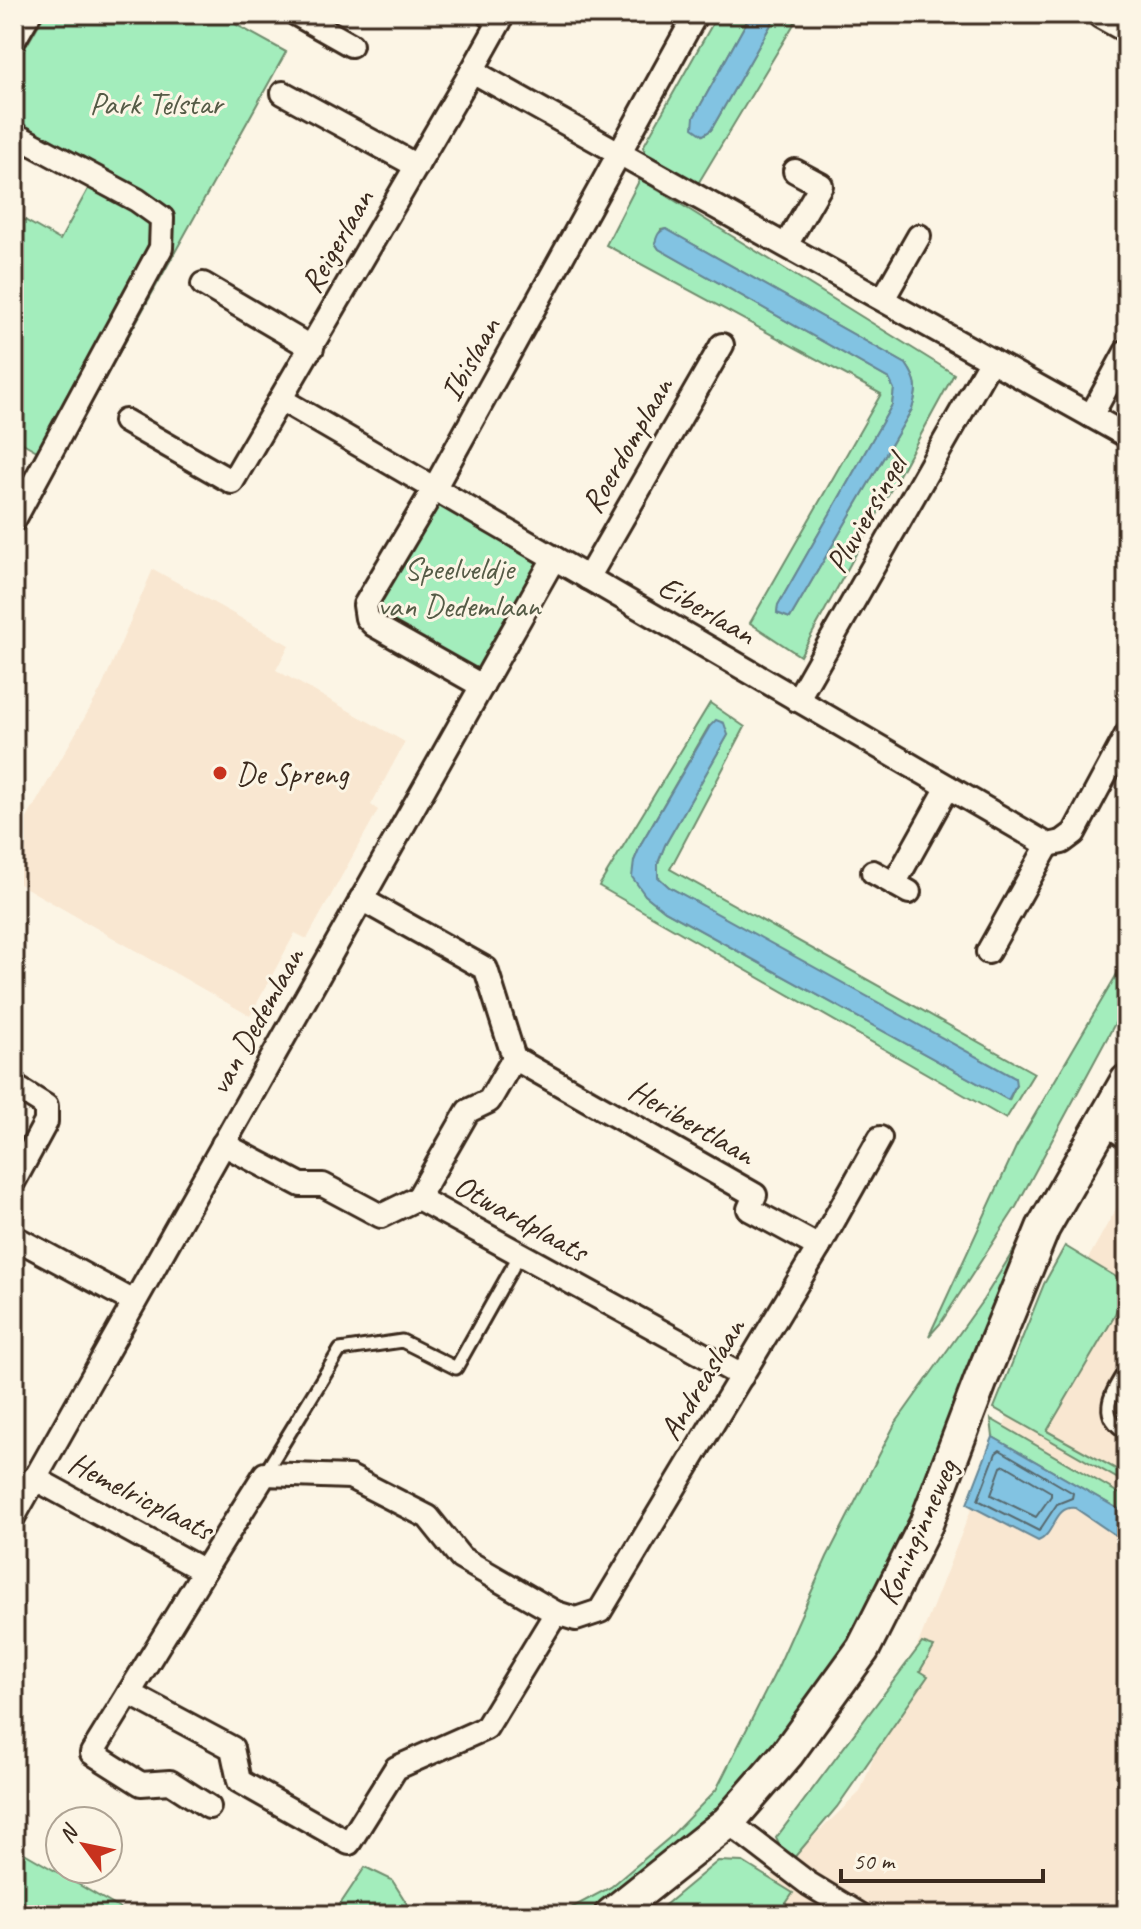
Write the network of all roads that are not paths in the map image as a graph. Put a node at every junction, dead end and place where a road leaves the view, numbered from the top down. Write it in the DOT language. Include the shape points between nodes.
graph roads {
  1 [pos="29,14"];
  2 [pos="296,14"];
  3 [pos="488,14"];
  4 [pos="696,14"];
  5 [pos="1102,14"];
  6 [pos="1127,28"];
  7 [pos="14,40"];
  8 [pos="351,45"];
  9 [pos="472,71"];
  10 [pos="283,93"];
  11 [pos="14,134"];
  12 [pos="621,154"];
  13 [pos="417,166"];
  14 [pos="795,171"];
  15 [pos="919,236"];
  16 [pos="786,245"];
  17 [pos="203,284"];
  18 [pos="883,299"];
  19 [pos="722,345"];
  20 [pos="312,348"];
  21 [pos="1126,352"];
  22 [pos="991,360"];
  23 [pos="282,400"];
  24 [pos="1091,416"];
  25 [pos="125,421"];
  26 [pos="1127,436"];
  27 [pos="434,489"];
  28 [pos="14,520"];
  29 [pos="554,558"];
  30 [pos="588,578"];
  31 [pos="482,686"];
  32 [pos="797,700"];
  33 [pos="1127,734"];
  34 [pos="948,787"];
  35 [pos="1048,845"];
  36 [pos="873,872"];
  37 [pos="361,899"];
  38 [pos="988,952"];
  39 [pos="514,1058"];
  40 [pos="1127,1081"];
  41 [pos="14,1086"];
  42 [pos="1114,1135"];
  43 [pos="880,1138"];
  44 [pos="223,1144"];
  45 [pos="14,1181"];
  46 [pos="418,1198"];
  47 [pos="14,1237"];
  48 [pos="819,1247"];
  49 [pos="520,1254"];
  50 [pos="134,1302"];
  51 [pos="1127,1367"];
  52 [pos="742,1376"];
  53 [pos="1127,1433"];
  54 [pos="265,1474"];
  55 [pos="34,1478"];
  56 [pos="14,1516"];
  57 [pos="204,1571"];
  58 [pos="556,1613"];
  59 [pos="129,1693"];
  60 [pos="209,1807"];
  61 [pos="728,1822"];
  62 [pos="611,1915"];
  63 [pos="860,1915"];
  1 -- 7 [label="street"];
  2 -- 8 [label="street"];
  3 -- 9 [label="street, Reigerlaan" via="500,21"];
  4 -- 12 [label="street, Ibislaan"];
  5 -- 6 [label="street"];
  9 -- 12 [label="street"];
  9 -- 13 [label="street, Reigerlaan"];
  10 -- 13 [label="street"];
  11 -- 28 [label="street" via="162,218 161,248"];
  12 -- 16 [label="street"];
  12 -- 27 [label="street, Ibislaan"];
  13 -- 20 [label="street, Reigerlaan"];
  14 -- 16 [label="street" via="821,185"];
  15 -- 18 [label="street"];
  16 -- 18 [label="street"];
  17 -- 20 [label="street"];
  18 -- 22 [label="street"];
  19 -- 30 [label="street, Roerdomplaan"];
  20 -- 23 [label="street, Reigerlaan"];
  21 -- 24 [label="street"];
  22 -- 24 [label="street"];
  22 -- 32 [label="street, Pluviersingel"];
  23 -- 25 [label="street, Reigerlaan" via="232,482"];
  23 -- 27 [label="street"];
  24 -- 26 [label="street"];
  27 -- 29 [label="street, Eiberlaan"];
  27 -- 31 [label="street, Ibislaan" via="365,605 367,618"];
  29 -- 30 [label="street, Eiberlaan"];
  29 -- 31 [label="street, van Dedemlaan"];
  30 -- 32 [label="street, Eiberlaan"];
  31 -- 37 [label="street, van Dedemlaan"];
  32 -- 34 [label="street, Eiberlaan"];
  33 -- 35 [label="street" via="1074,833"];
  34 -- 35 [label="street, Eiberlaan"];
  34 -- 36 [label="street" via="902,888"];
  35 -- 38 [label="street"];
  37 -- 39 [label="street" via="486,969"];
  37 -- 44 [label="street, van Dedemlaan"];
  39 -- 46 [label="street" via="489,1101 468,1111"];
  39 -- 48 [label="street, Heribertlaan" via="755,1195 749,1209"];
  40 -- 42 [label="main road, Koninginneweg"];
  41 -- 45 [label="street" via="46,1106 46,1122"];
  42 -- 61 [label="main road, Koninginneweg" via="1043,1228 926,1524 863,1649 787,1754"];
  43 -- 48 [label="street, Andreaslaan"];
  44 -- 46 [label="street, Otwardplaats" via="301,1185 323,1185 381,1216"];
  44 -- 50 [label="street, van Dedemlaan"];
  46 -- 49 [label="street, Otwardplaats"];
  47 -- 50 [label="street"];
  48 -- 52 [label="street, Andreaslaan"];
  49 -- 52 [label="street, Otwardplaats"];
  49 -- 54 [label="lane, Hemelricplaats" via="456,1368 402,1341 340,1350"];
  50 -- 55 [label="street, van Dedemlaan"];
  51 -- 53 [label="lane" via="1109,1399 1108,1414"];
  52 -- 58 [label="street, Andreaslaan" via="600,1611 576,1619"];
  54 -- 57 [label="street, Hemelricplaats"];
  54 -- 58 [label="street" via="350,1477 428,1517 461,1558"];
  55 -- 56 [label="street, van Dedemlaan"];
  55 -- 57 [label="street, Hemelricplaats"];
  57 -- 59 [label="street"];
  58 -- 59 [label="street" via="486,1728 396,1768 349,1843 239,1781 232,1748"];
  59 -- 60 [label="street" via="92,1753 141,1784 170,1782"];
  61 -- 62 [label="main road, Koninginneweg"];
  61 -- 63 [label="street" via="809,1884"];
}
